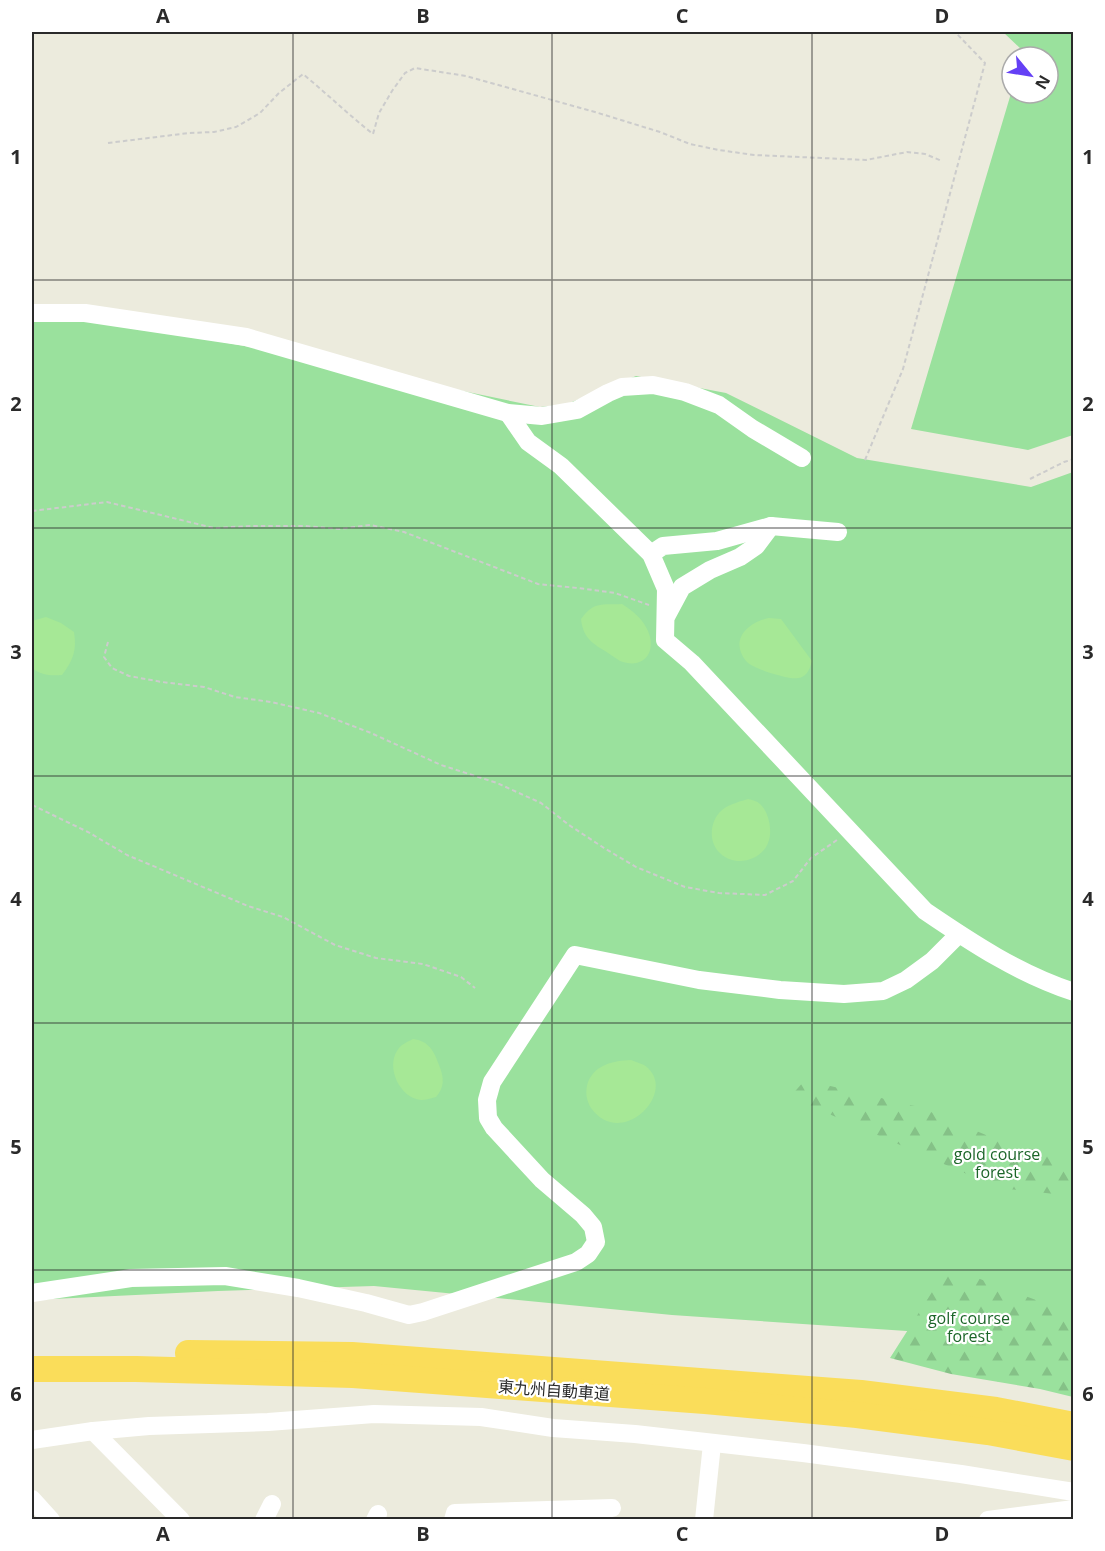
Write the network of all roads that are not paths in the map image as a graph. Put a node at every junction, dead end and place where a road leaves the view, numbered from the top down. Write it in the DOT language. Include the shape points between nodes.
graph roads {
  1 [pos="32,313"];
  2 [pos="508,413"];
  3 [pos="802,458"];
  4 [pos="771,526"];
  5 [pos="838,532"];
  6 [pos="651,554"];
  7 [pos="664,619"];
  8 [pos="960,934"];
  9 [pos="1074,992"];
  10 [pos="32,1293"];
  11 [pos="32,1351"];
  12 [pos="32,1369"];
  13 [pos="1074,1425"];
  14 [pos="93,1431"];
  15 [pos="32,1440"];
  16 [pos="712,1444"];
  17 [pos="1074,1448"];
  18 [pos="1073,1492"];
  19 [pos="32,1499"];
  20 [pos="612,1508"];
  21 [pos="1074,1509"];
  22 [pos="51,1520"];
  23 [pos="181,1520"];
  24 [pos="453,1520"];
  25 [pos="704,1520"];
  26 [pos="988,1520"];
  1 -- 2 [label="street" via="85,313 246,337"];
  2 -- 3 [label="street" via="542,416 577,410 622,387 653,385 719,405"];
  2 -- 6 [label="street" via="528,442 561,466"];
  4 -- 5 [label="street"];
  4 -- 6 [label="street" via="717,541 663,546"];
  4 -- 7 [label="street" via="756,546 740,557 682,587"];
  6 -- 7 [label="street" via="666,589"];
  7 -- 8 [label="street" via="665,640 692,663 925,911"];
  8 -- 9 [label="street" via="1012,967"];
  8 -- 10 [label="street" via="906,980 883,991 844,994 699,980 575,955 492,1082 487,1100 488,1118 494,1128 593,1227 596,1242 576,1262 409,1314 298,1288 225,1276 131,1278"];
  11 -- 13 [label="highway, 東九州自動車道" via="352,1355 861,1393 996,1410"];
  12 -- 17 [label="highway, 東九州自動車道" via="353,1375 705,1401 976,1430"];
  14 -- 15 [label="street"];
  14 -- 16 [label="street" via="384,1414 481,1418"];
  14 -- 23 [label="street"];
  16 -- 18 [label="street" via="894,1464"];
  16 -- 25 [label="street"];
  19 -- 22 [label="street"];
  20 -- 24 [label="street" via="455,1513"];
  21 -- 26 [label="street"];
}
